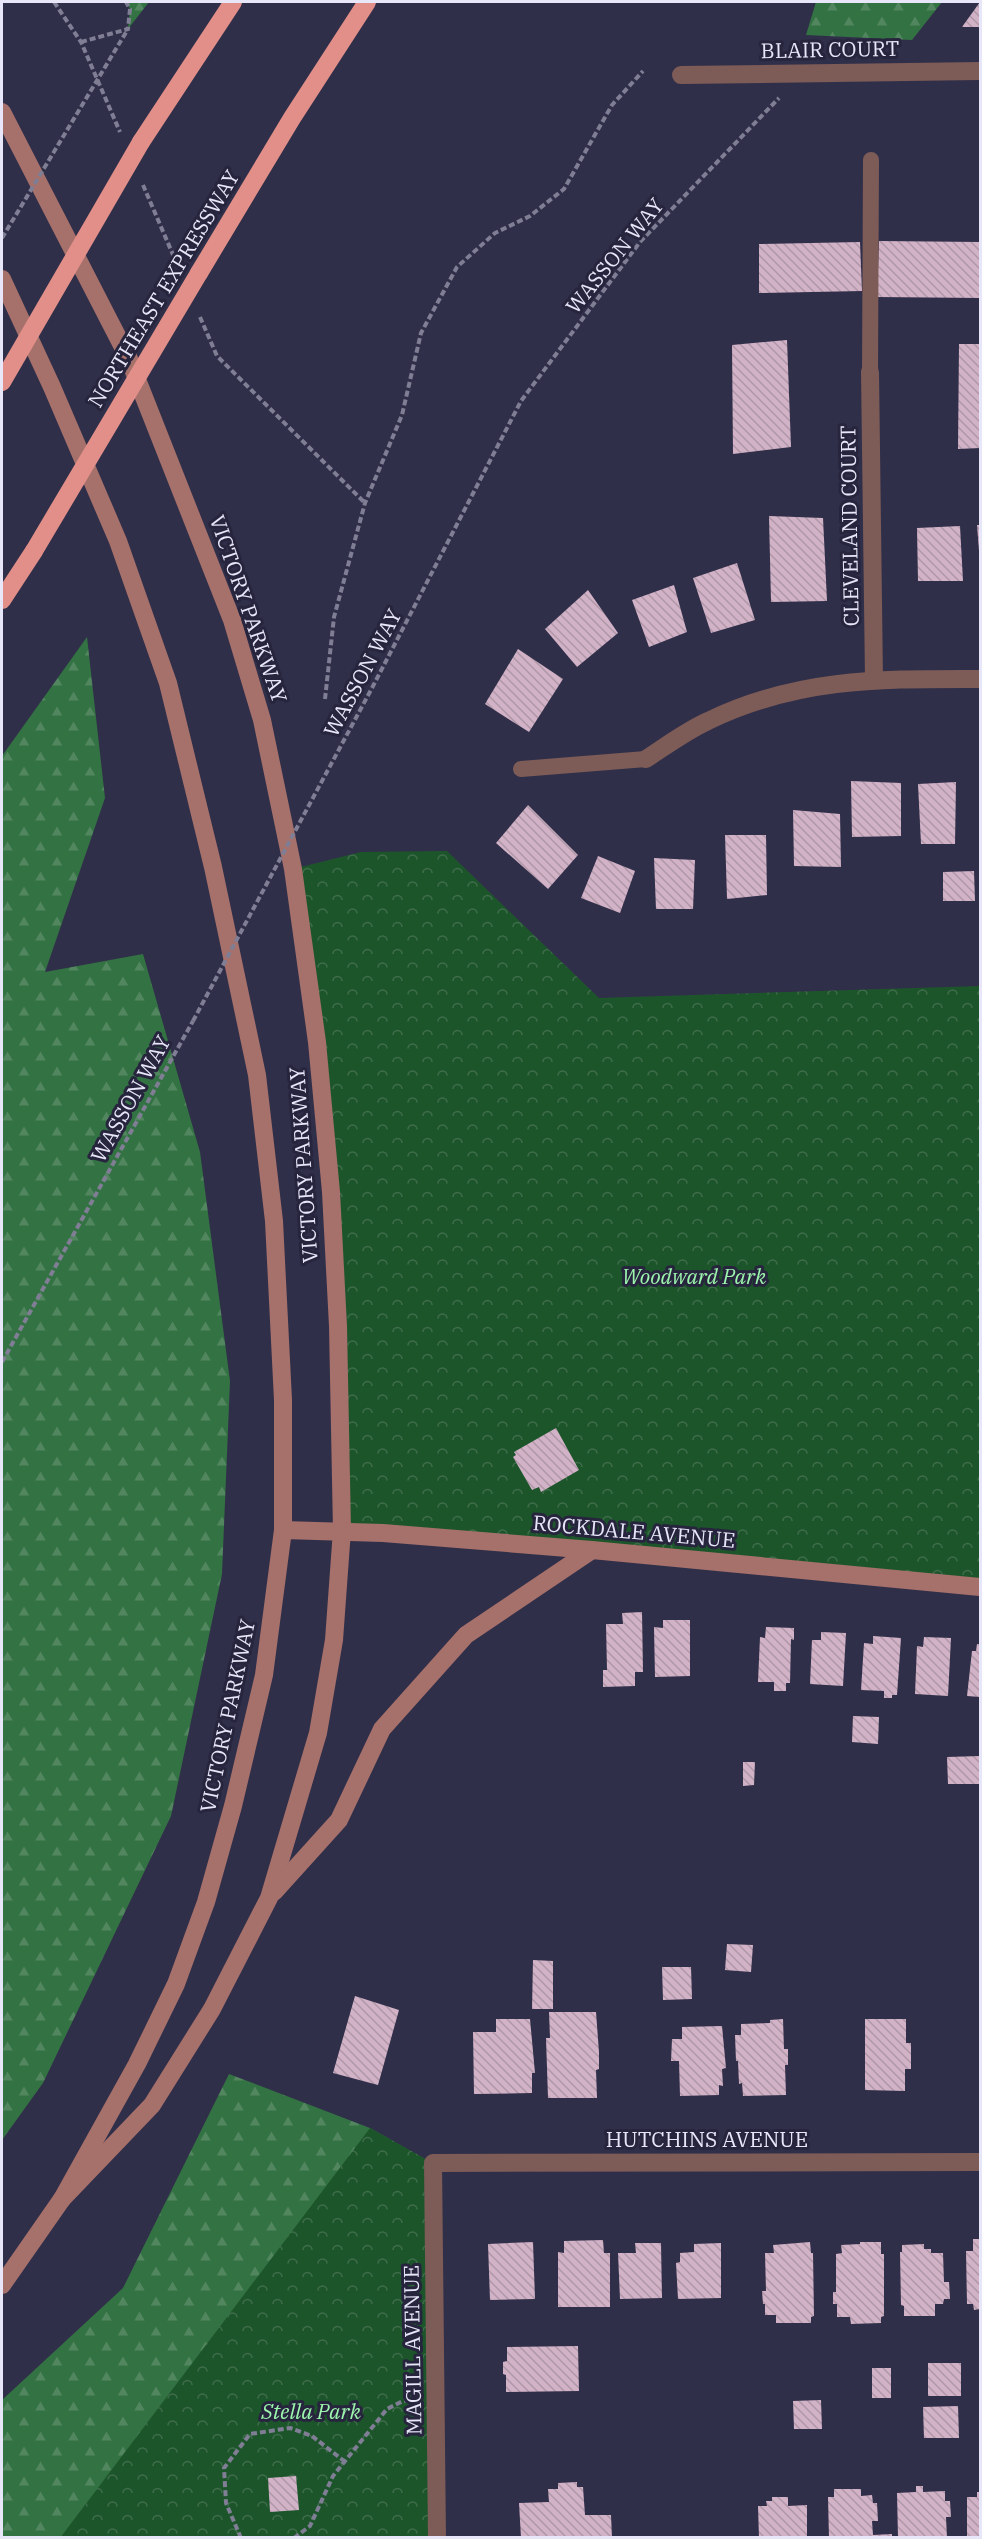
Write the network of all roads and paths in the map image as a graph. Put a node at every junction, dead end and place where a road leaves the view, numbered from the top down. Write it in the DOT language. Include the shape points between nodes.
graph roads {
  1 [pos="63,2"];
  2 [pos="126,2"];
  3 [pos="233,2"];
  4 [pos="367,2"];
  5 [pos="58,5"];
  6 [pos="128,29"];
  7 [pos="81,42"];
  8 [pos="643,71"];
  9 [pos="981,71"];
  10 [pos="808,72"];
  11 [pos="681,75"];
  12 [pos="2,112"];
  13 [pos="871,160"];
  14 [pos="2,238"];
  15 [pos="2,279"];
  16 [pos="870,372"];
  17 [pos="2,382"];
  18 [pos="2,600"];
  19 [pos="874,679"];
  20 [pos="981,679"];
  21 [pos="325,699"];
  22 [pos="646,759"];
  23 [pos="521,769"];
  24 [pos="2,1362"];
  25 [pos="283,1530"];
  26 [pos="342,1530"];
  27 [pos="592,1550"];
  28 [pos="981,1587"];
  29 [pos="269,1898"];
  30 [pos="981,2162"];
  31 [pos="433,2163"];
  32 [pos="62,2199"];
  33 [pos="2,2285"];
  34 [pos="436,2398"];
  35 [pos="345,2461"];
  36 [pos="241,2538"];
  37 [pos="294,2538"];
  38 [pos="437,2538"];
  1 -- 5 [label="path"];
  2 -- 6 [label="path" via="130,9"];
  3 -- 17 [label="highway, bridge" via="141,142"];
  4 -- 18 [label="highway, NORTHEAST EXPRESSWAY, bridge" via="292,118"];
  6 -- 7 [label="path"];
  6 -- 14 [label="path, bridge"];
  8 -- 21 [label="path" via="612,105 564,189 530,216 495,233 457,267 421,333 402,415 365,503 334,617"];
  9 -- 10 [label="street, BLAIR COURT"];
  10 -- 11 [label="street, BLAIR COURT"];
  10 -- 24 [label="path, WASSON WAY, bridge" via="640,242 521,401 193,1021"];
  12 -- 26 [label="street, VICTORY PARKWAY" via="129,359 232,620 262,720 293,869 317,1042 338,1326"];
  13 -- 16 [label="lane"];
  15 -- 25 [label="street, VICTORY PARKWAY" via="118,540 168,683 213,867 257,1075 274,1221 283,1400"];
  16 -- 19 [label="street, CLEVELAND COURT"];
  19 -- 20 [label="street"];
  19 -- 22 [label="street" via="817,685 760,699 707,721"];
  22 -- 23 [label="lane"];
  25 -- 26 [label="street, ROCKDALE AVENUE"];
  25 -- 32 [label="street, VICTORY PARKWAY" via="264,1675 206,1902 171,1994"];
  26 -- 27 [label="street, ROCKDALE AVENUE"];
  26 -- 29 [label="street, VICTORY PARKWAY" via="334,1640 318,1733"];
  27 -- 28 [label="street, ROCKDALE AVENUE"];
  27 -- 29 [label="street" via="466,1635 382,1729 339,1820"];
  29 -- 32 [label="street, VICTORY PARKWAY" via="212,2009 152,2105"];
  30 -- 31 [label="street, HUTCHINS AVENUE"];
  31 -- 34 [label="street, MAGILL AVENUE"];
  32 -- 33 [label="street, VICTORY PARKWAY"];
  34 -- 35 [label="path" via="403,2401 387,2409"];
  34 -- 38 [label="street, MAGILL AVENUE"];
  35 -- 36 [label="path" via="312,2436 290,2428 249,2434 225,2468 226,2503"];
  35 -- 37 [label="path" via="333,2476 310,2526"];
}
